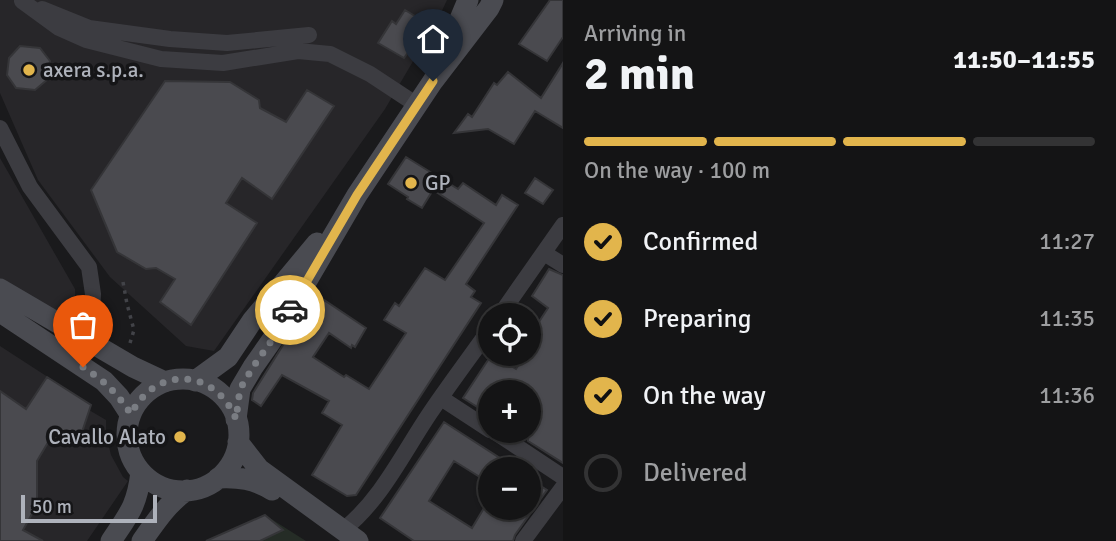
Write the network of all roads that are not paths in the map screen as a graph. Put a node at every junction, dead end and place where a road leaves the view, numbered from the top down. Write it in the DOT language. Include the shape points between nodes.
graph roads {
  1 [pos="21,0"];
  2 [pos="468,0"];
  3 [pos="493,0"];
  4 [pos="309,35"];
  5 [pos="433,81"];
  6 [pos="417,105"];
  7 [pos="0,128"];
  8 [pos="357,195"];
  9 [pos="563,225"];
  10 [pos="544,253"];
  11 [pos="563,265"];
  12 [pos="0,289"];
  13 [pos="509,303"];
  14 [pos="0,312"];
  15 [pos="91,342"];
  16 [pos="478,346"];
  17 [pos="195,381"];
  18 [pos="165,382"];
  19 [pos="441,398"];
  20 [pos="131,414"];
  21 [pos="236,419"];
  22 [pos="478,422"];
  23 [pos="238,442"];
  24 [pos="511,443"];
  25 [pos="141,472"];
  26 [pos="563,477"];
  27 [pos="218,478"];
  28 [pos="563,486"];
  29 [pos="187,491"];
  30 [pos="353,537"];
  31 [pos="111,541"];
  32 [pos="142,541"];
  33 [pos="523,541"];
  1 -- 4 [label="street" via="89,28 170,39 227,43"];
  1 -- 6 [label="street" via="59,28 86,40 161,59 223,63 298,51 330,54"];
  2 -- 5 [label="main road"];
  3 -- 5 [label="main road"];
  5 -- 6 [label="main road"];
  6 -- 8 [label="main road"];
  7 -- 15 [label="street" via="30,187 89,267"];
  8 -- 17 [label="main road" via="251,321 228,357"];
  8 -- 21 [label="main road" via="240,389"];
  9 -- 10 [label="street"];
  10 -- 11 [label="street"];
  10 -- 13 [label="street"];
  12 -- 15 [label="main road"];
  14 -- 20 [label="main road" via="104,381"];
  15 -- 18 [label="main road"];
  16 -- 19 [label="street"];
  17 -- 18 [label="main road"];
  17 -- 21 [label="main road" via="221,394"];
  18 -- 20 [label="main road" via="144,394"];
  19 -- 22 [label="street"];
  19 -- 30 [label="street" via="359,517"];
  20 -- 25 [label="main road" via="128,445"];
  21 -- 23 [label="main road"];
  23 -- 27 [label="main road" via="231,462"];
  23 -- 30 [label="main road" via="259,469"];
  24 -- 26 [label="street"];
  25 -- 29 [label="main road" via="157,484"];
  25 -- 31 [label="main road" via="133,508"];
  27 -- 29 [label="main road"];
  27 -- 30 [label="main road" via="259,481"];
  28 -- 33 [label="street"];
  29 -- 32 [label="main road" via="173,500"];
}
